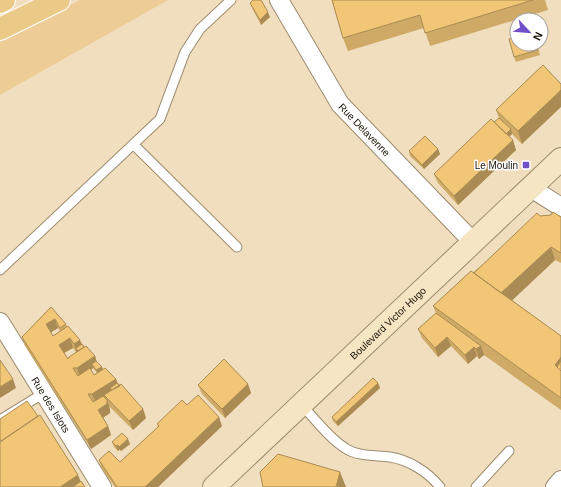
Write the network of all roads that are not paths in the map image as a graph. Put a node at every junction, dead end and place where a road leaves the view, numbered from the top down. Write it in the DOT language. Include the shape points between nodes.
graph roads {
  1 [pos="4,0"];
  2 [pos="59,0"];
  3 [pos="232,0"];
  4 [pos="279,0"];
  5 [pos="0,2"];
  6 [pos="0,29"];
  7 [pos="134,145"];
  8 [pos="561,159"];
  9 [pos="531,188"];
  10 [pos="561,207"];
  11 [pos="473,242"];
  12 [pos="237,247"];
  13 [pos="0,270"];
  14 [pos="0,322"];
  15 [pos="44,393"];
  16 [pos="301,404"];
  17 [pos="0,420"];
  18 [pos="509,450"];
  19 [pos="561,480"];
  20 [pos="102,487"];
  21 [pos="214,487"];
  22 [pos="440,487"];
  23 [pos="476,487"];
  24 [pos="555,487"];
  1 -- 5 [label="main road"];
  2 -- 6 [label="main road"];
  3 -- 7 [label="lane" via="200,29 185,52 160,119"];
  4 -- 11 [label="street, Rue Delavenne" via="340,104"];
  7 -- 12 [label="lane"];
  7 -- 13 [label="lane"];
  8 -- 9 [label="main road, Boulevard Victor Hugo"];
  9 -- 10 [label="street"];
  9 -- 11 [label="main road, Boulevard Victor Hugo"];
  11 -- 16 [label="main road, Boulevard Victor Hugo"];
  14 -- 15 [label="street, Rue des Islots"];
  15 -- 17 [label="lane"];
  15 -- 20 [label="street, Rue des Islots"];
  16 -- 21 [label="main road, Boulevard Victor Hugo"];
  16 -- 22 [label="lane" via="346,449 364,455 392,457 416,466"];
  18 -- 23 [label="lane"];
  19 -- 24 [label="street"];
}
